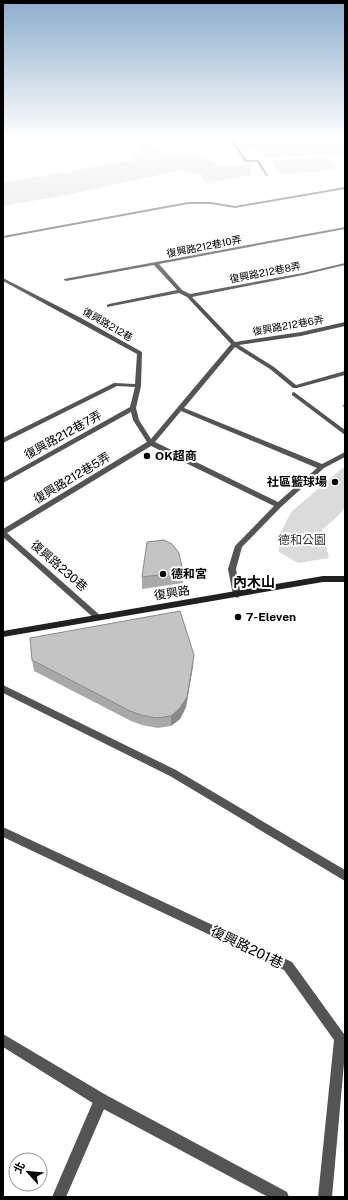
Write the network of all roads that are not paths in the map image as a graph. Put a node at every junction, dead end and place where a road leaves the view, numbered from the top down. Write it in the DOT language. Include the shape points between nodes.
graph roads {
  1 [pos="299,196"];
  2 [pos="345,228"];
  3 [pos="3,237"];
  4 [pos="156,264"];
  5 [pos="345,264"];
  6 [pos="3,279"];
  7 [pos="66,280"];
  8 [pos="180,291"];
  9 [pos="189,296"];
  10 [pos="108,306"];
  11 [pos="345,324"];
  12 [pos="234,344"];
  13 [pos="345,373"];
  14 [pos="138,386"];
  15 [pos="294,394"];
  16 [pos="133,408"];
  17 [pos="181,408"];
  18 [pos="345,433"];
  19 [pos="3,441"];
  20 [pos="151,443"];
  21 [pos="345,454"];
  22 [pos="322,467"];
  23 [pos="3,481"];
  24 [pos="279,505"];
  25 [pos="3,532"];
  26 [pos="345,579"];
  27 [pos="237,594"];
  28 [pos="98,617"];
  29 [pos="3,634"];
  30 [pos="3,689"];
  31 [pos="3,832"];
  32 [pos="345,876"];
  33 [pos="3,1040"];
  34 [pos="101,1100"];
  35 [pos="59,1197"];
  36 [pos="282,1197"];
  37 [pos="325,1197"];
  1 -- 3 [label="street" via="235,207 188,203"];
  2 -- 4 [label="street, 復興路212巷10弄"];
  4 -- 7 [label="street, 復興路212巷10弄"];
  4 -- 8 [label="street"];
  5 -- 9 [label="street, 復興路212巷8弄"];
  6 -- 14 [label="street, 復興路212巷" via="140,353"];
  8 -- 9 [label="street"];
  8 -- 10 [label="street"];
  9 -- 12 [label="street"];
  11 -- 12 [label="street, 復興路212巷6弄" via="301,334"];
  12 -- 13 [label="street" via="272,368 295,387"];
  12 -- 17 [label="street"];
  14 -- 16 [label="street, 復興路212巷"];
  14 -- 19 [label="street" via="116,384"];
  15 -- 18 [label="street"];
  16 -- 20 [label="street" via="136,420"];
  16 -- 23 [label="street, 復興路212巷7弄"];
  17 -- 20 [label="street"];
  17 -- 22 [label="street"];
  20 -- 24 [label="street"];
  20 -- 25 [label="street, 復興路212巷5弄"];
  21 -- 22 [label="street"];
  22 -- 24 [label="street"];
  24 -- 27 [label="street" via="239,546 232,569"];
  25 -- 28 [label="street, 復興路230巷"];
  26 -- 27 [label="street, 復興路" via="323,579"];
  27 -- 28 [label="street, 復興路"];
  28 -- 29 [label="street, 復興路"];
  30 -- 32 [label="street" via="173,773"];
  31 -- 37 [label="street, 復興路201巷" via="288,966 340,1038"];
  33 -- 34 [label="street"];
  34 -- 35 [label="street"];
  34 -- 36 [label="street"];
}
